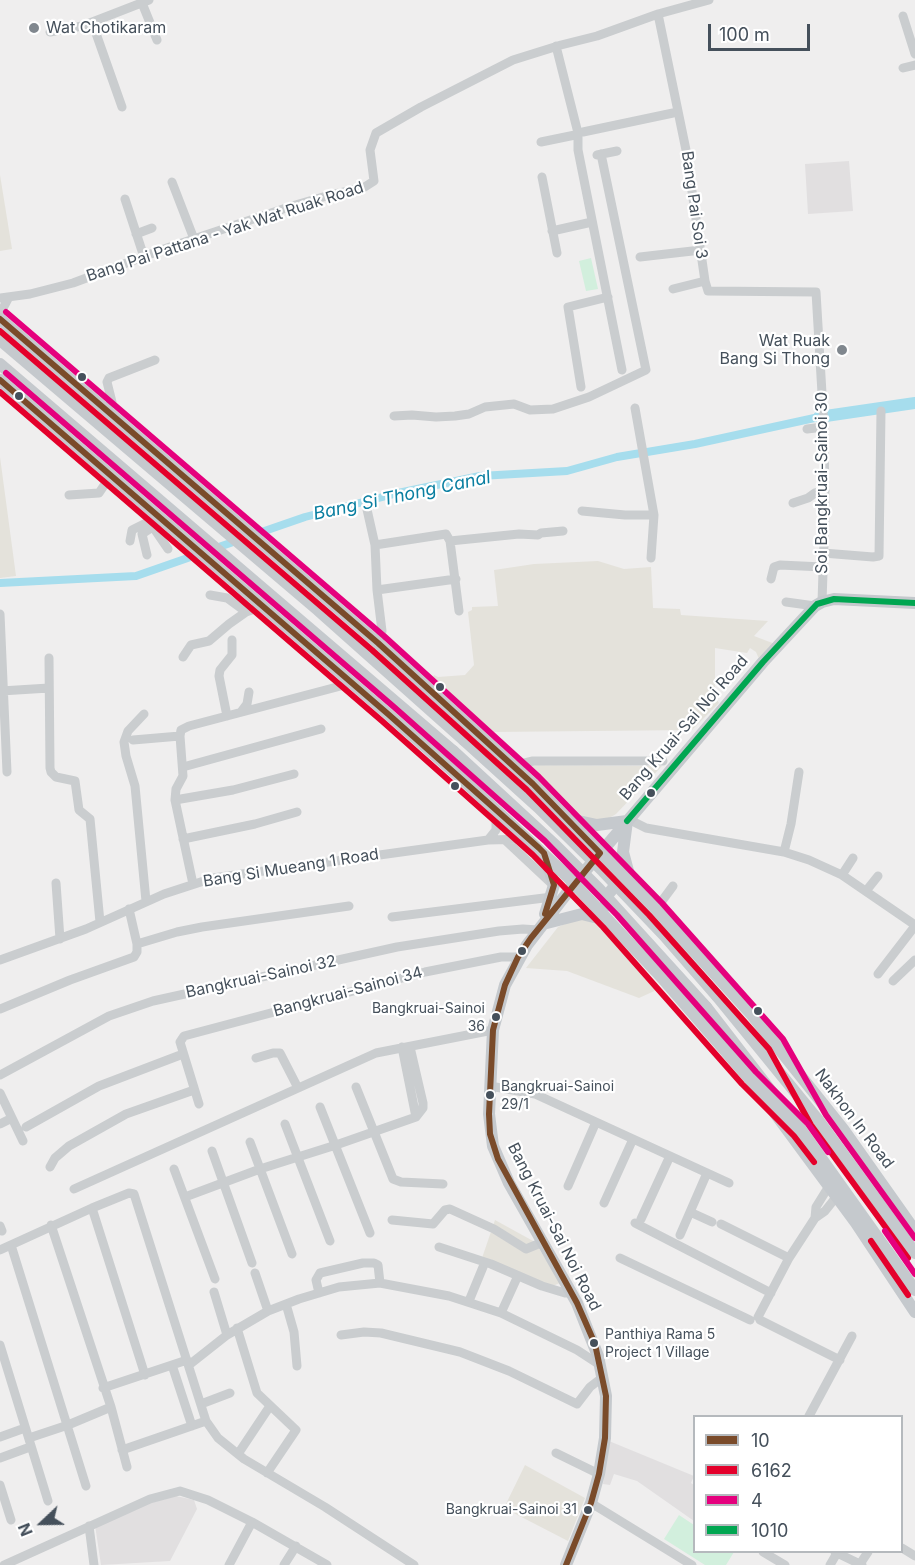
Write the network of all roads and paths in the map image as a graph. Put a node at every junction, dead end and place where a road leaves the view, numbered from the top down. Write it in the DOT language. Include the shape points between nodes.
graph roads {
  1 [pos="709,0"];
  2 [pos="146,2"];
  3 [pos="658,14"];
  4 [pos="903,16"];
  5 [pos="92,22"];
  6 [pos="50,32"];
  7 [pos="157,40"];
  8 [pos="556,46"];
  9 [pos="915,54"];
  10 [pos="915,65"];
  11 [pos="903,68"];
  12 [pos="122,107"];
  13 [pos="673,113"];
  14 [pos="578,133"];
  15 [pos="541,142"];
  16 [pos="617,151"];
  17 [pos="542,177"];
  18 [pos="172,182"];
  19 [pos="125,199"];
  20 [pos="592,222"];
  21 [pos="152,228"];
  22 [pos="552,231"];
  23 [pos="136,234"];
  24 [pos="194,239"];
  25 [pos="701,250"];
  26 [pos="557,253"];
  27 [pos="144,257"];
  28 [pos="640,257"];
  29 [pos="705,280"];
  30 [pos="673,289"];
  31 [pos="816,292"];
  32 [pos="608,297"];
  33 [pos="4,298"];
  34 [pos="0,314"];
  35 [pos="0,319"];
  36 [pos="0,340"];
  37 [pos="155,360"];
  38 [pos="0,364"];
  39 [pos="622,370"];
  40 [pos="0,381"];
  41 [pos="581,387"];
  42 [pos="635,408"];
  43 [pos="105,409"];
  44 [pos="880,411"];
  45 [pos="394,416"];
  46 [pos="51,425"];
  47 [pos="824,425"];
  48 [pos="807,429"];
  49 [pos="108,458"];
  50 [pos="111,475"];
  51 [pos="825,491"];
  52 [pos="69,495"];
  53 [pos="793,502"];
  54 [pos="366,505"];
  55 [pos="582,511"];
  56 [pos="654,515"];
  57 [pos="158,521"];
  58 [pos="563,531"];
  59 [pos="130,541"];
  60 [pos="450,542"];
  61 [pos="375,545"];
  62 [pos="168,549"];
  63 [pos="822,553"];
  64 [pos="147,555"];
  65 [pos="651,558"];
  66 [pos="823,567"];
  67 [pos="456,579"];
  68 [pos="771,579"];
  69 [pos="377,590"];
  70 [pos="210,595"];
  71 [pos="786,602"];
  72 [pos="915,603"];
  73 [pos="818,604"];
  74 [pos="263,606"];
  75 [pos="318,610"];
  76 [pos="459,611"];
  77 [pos="246,612"];
  78 [pos="0,614"];
  79 [pos="232,640"];
  80 [pos="378,643"];
  81 [pos="183,657"];
  82 [pos="50,658"];
  83 [pos="402,664"];
  84 [pos="352,683"];
  85 [pos="49,688"];
  86 [pos="2,691"];
  87 [pos="249,692"];
  88 [pos="241,712"];
  89 [pos="144,714"];
  90 [pos="227,716"];
  91 [pos="321,729"];
  92 [pos="180,734"];
  93 [pos="133,740"];
  94 [pos="663,761"];
  95 [pos="512,766"];
  96 [pos="183,767"];
  97 [pos="7,772"];
  98 [pos="800,772"];
  99 [pos="294,774"];
  100 [pos="175,800"];
  101 [pos="496,810"];
  102 [pos="297,812"];
  103 [pos="565,817"];
  104 [pos="627,820"];
  105 [pos="183,839"];
  106 [pos="529,839"];
  107 [pos="488,840"];
  108 [pos="505,840"];
  109 [pos="541,851"];
  110 [pos="784,852"];
  111 [pos="600,853"];
  112 [pos="853,858"];
  113 [pos="842,875"];
  114 [pos="878,876"];
  115 [pos="56,883"];
  116 [pos="193,884"];
  117 [pos="574,884"];
  118 [pos="632,886"];
  119 [pos="673,886"];
  120 [pos="553,891"];
  121 [pos="866,891"];
  122 [pos="147,901"];
  123 [pos="349,906"];
  124 [pos="129,909"];
  125 [pos="656,909"];
  126 [pos="393,917"];
  127 [pos="610,921"];
  128 [pos="100,922"];
  129 [pos="914,923"];
  130 [pos="540,927"];
  131 [pos="60,939"];
  132 [pos="137,945"];
  133 [pos="518,957"];
  134 [pos="0,960"];
  135 [pos="915,960"];
  136 [pos="878,974"];
  137 [pos="893,981"];
  138 [pos="0,1009"];
  139 [pos="493,1030"];
  140 [pos="776,1044"];
  141 [pos="406,1047"];
  142 [pos="183,1054"];
  143 [pos="256,1058"];
  144 [pos="0,1075"];
  145 [pos="749,1078"];
  146 [pos="490,1086"];
  147 [pos="356,1087"];
  148 [pos="298,1088"];
  149 [pos="194,1090"];
  150 [pos="0,1094"];
  151 [pos="200,1104"];
  152 [pos="320,1107"];
  153 [pos="12,1118"];
  154 [pos="818,1120"];
  155 [pos="596,1122"];
  156 [pos="0,1124"];
  157 [pos="285,1124"];
  158 [pos="26,1127"];
  159 [pos="801,1130"];
  160 [pos="374,1132"];
  161 [pos="633,1139"];
  162 [pos="23,1141"];
  163 [pos="250,1142"];
  164 [pos="336,1145"];
  165 [pos="212,1151"];
  166 [pos="298,1156"];
  167 [pos="670,1156"];
  168 [pos="50,1167"];
  169 [pos="174,1168"];
  170 [pos="260,1169"];
  171 [pos="707,1173"];
  172 [pos="223,1182"];
  173 [pos="729,1183"];
  174 [pos="443,1184"];
  175 [pos="568,1186"];
  176 [pos="74,1189"];
  177 [pos="833,1191"];
  178 [pos="185,1197"];
  179 [pos="604,1203"];
  180 [pos="92,1208"];
  181 [pos="690,1212"];
  182 [pos="392,1220"];
  183 [pos="51,1225"];
  184 [pos="915,1231"];
  185 [pos="370,1233"];
  186 [pos="680,1235"];
  187 [pos="330,1241"];
  188 [pos="543,1242"];
  189 [pos="11,1245"];
  190 [pos="439,1247"];
  191 [pos="0,1250"];
  192 [pos="915,1253"];
  193 [pos="292,1254"];
  194 [pos="620,1258"];
  195 [pos="789,1258"];
  196 [pos="483,1267"];
  197 [pos="215,1279"];
  198 [pos="516,1280"];
  199 [pos="380,1283"];
  200 [pos="915,1290"];
  201 [pos="214,1292"];
  202 [pos="319,1293"];
  203 [pos="572,1293"];
  204 [pos="771,1293"];
  205 [pos="469,1301"];
  206 [pos="286,1304"];
  207 [pos="268,1311"];
  208 [pos="915,1312"];
  209 [pos="501,1313"];
  210 [pos="756,1319"];
  211 [pos="237,1328"];
  212 [pos="226,1335"];
  213 [pos="341,1335"];
  214 [pos="852,1336"];
  215 [pos="0,1345"];
  216 [pos="840,1360"];
  217 [pos="188,1363"];
  218 [pos="172,1365"];
  219 [pos="297,1366"];
  220 [pos="602,1371"];
  221 [pos="145,1375"];
  222 [pos="103,1388"];
  223 [pos="230,1393"];
  224 [pos="201,1404"];
  225 [pos="270,1406"];
  226 [pos="111,1407"];
  227 [pos="810,1415"];
  228 [pos="206,1421"];
  229 [pos="68,1425"];
  230 [pos="192,1426"];
  231 [pos="25,1428"];
  232 [pos="0,1437"];
  233 [pos="30,1442"];
  234 [pos="122,1450"];
  235 [pos="556,1453"];
  236 [pos="238,1454"];
  237 [pos="0,1458"];
  238 [pos="127,1467"];
  239 [pos="267,1473"];
  240 [pos="599,1474"];
  241 [pos="0,1485"];
  242 [pos="86,1486"];
  243 [pos="48,1501"];
  244 [pos="591,1503"];
  245 [pos="11,1520"];
  246 [pos="252,1522"];
  247 [pos="89,1526"];
  248 [pos="296,1546"];
  249 [pos="766,1553"];
  250 [pos="838,1553"];
  251 [pos="4,1565"];
  252 [pos="94,1565"];
  253 [pos="229,1565"];
  254 [pos="284,1565"];
  255 [pos="327,1565"];
  256 [pos="414,1565"];
  257 [pos="566,1565"];
  258 [pos="692,1565"];
  259 [pos="785,1565"];
  260 [pos="861,1565"];
  1 -- 3 [label="street, Bang Pai Pattana - Yak Wat Ruak Road"];
  2 -- 5 [label="street"];
  2 -- 7 [label="street"];
  3 -- 8 [label="street, Bang Pai Pattana - Yak Wat Ruak Road"];
  3 -- 25 [label="street, Bang Pai Soi 3" via="684,139"];
  4 -- 9 [label="street"];
  5 -- 6 [label="street"];
  5 -- 12 [label="street"];
  8 -- 14 [label="street"];
  8 -- 24 [label="street, Bang Pai Pattana - Yak Wat Ruak Road" via="513,60 376,133 369,150 374,181 363,188"];
  10 -- 11 [label="street"];
  13 -- 14 [label="street"];
  14 -- 15 [label="street"];
  14 -- 20 [label="street"];
  16 -- 45 [label="street" via="599,155 646,370 553,409 530,410 514,404 455,416"];
  17 -- 22 [label="street"];
  18 -- 24 [label="street"];
  19 -- 23 [label="street"];
  20 -- 22 [label="street"];
  20 -- 32 [label="street"];
  21 -- 23 [label="street"];
  22 -- 26 [label="street"];
  23 -- 27 [label="street"];
  24 -- 27 [label="street, Bang Pai Pattana - Yak Wat Ruak Road"];
  25 -- 28 [label="street"];
  25 -- 29 [label="street, Bang Pai Soi 3"];
  27 -- 33 [label="street, Bang Pai Pattana - Yak Wat Ruak Road" via="73,283"];
  29 -- 30 [label="street"];
  29 -- 31 [label="street, Bang Pai Soi 3" via="708,291"];
  31 -- 47 [label="street, Soi Bangkruai-Sainoi 30"];
  32 -- 39 [label="street"];
  32 -- 41 [label="street" via="568,307"];
  33 -- 34 [label="street"];
  35 -- 43 [label="main road, Nakhon In Road"];
  36 -- 75 [label="main road, Nakhon In Road"];
  37 -- 43 [label="street" via="109,378 112,402"];
  38 -- 49 [label="main road"];
  40 -- 46 [label="main road"];
  42 -- 56 [label="street"];
  43 -- 80 [label="main road, Nakhon In Road"];
  44 -- 63 [label="street" via="879,556"];
  46 -- 49 [label="main road"];
  46 -- 50 [label="main road"];
  47 -- 48 [label="street"];
  47 -- 51 [label="street, Soi Bangkruai-Sainoi 30"];
  49 -- 159 [label="main road, bridge" via="453,751 556,846 706,1007"];
  50 -- 52 [label="street" via="99,494"];
  50 -- 57 [label="main road"];
  51 -- 53 [label="street"];
  51 -- 63 [label="street, Soi Bangkruai-Sainoi 30"];
  54 -- 61 [label="street"];
  55 -- 56 [label="street"];
  56 -- 65 [label="street"];
  57 -- 59 [label="street" via="132,530"];
  57 -- 62 [label="street"];
  57 -- 64 [label="street" via="142,534"];
  57 -- 74 [label="main road"];
  58 -- 60 [label="street"];
  60 -- 61 [label="street" via="444,533"];
  60 -- 67 [label="street"];
  61 -- 69 [label="street"];
  63 -- 66 [label="street, Soi Bangkruai-Sainoi 30"];
  66 -- 68 [label="street" via="780,565 774,567"];
  66 -- 73 [label="street, Soi Bangkruai-Sainoi 30"];
  67 -- 69 [label="street"];
  67 -- 76 [label="street"];
  69 -- 80 [label="street" via="382,631"];
  70 -- 77 [label="street" via="227,598"];
  71 -- 73 [label="street"];
  72 -- 73 [label="main road" via="834,599"];
  73 -- 104 [label="main road, Bang Kruai-Sai Noi Road"];
  74 -- 77 [label="street"];
  74 -- 84 [label="main road"];
  75 -- 83 [label="main road" via="327,612"];
  75 -- 154 [label="main road, Nakhon In Road, bridge" via="538,807 603,871 717,996"];
  77 -- 81 [label="street" via="209,641 191,645"];
  78 -- 86 [label="street"];
  79 -- 90 [label="street" via="232,654 219,676"];
  80 -- 83 [label="main road, Nakhon In Road"];
  82 -- 85 [label="street"];
  83 -- 95 [label="main road, Nakhon In Road"];
  84 -- 88 [label="street"];
  84 -- 101 [label="main road"];
  85 -- 86 [label="street"];
  85 -- 128 [label="street" via="50,768 56,777 75,781 79,810 90,819"];
  86 -- 97 [label="street"];
  87 -- 88 [label="street"];
  88 -- 90 [label="street"];
  89 -- 122 [label="street" via="128,731 124,742 135,786"];
  90 -- 92 [label="street" via="189,726"];
  91 -- 96 [label="street"];
  92 -- 93 [label="street"];
  92 -- 96 [label="street"];
  94 -- 95 [label="street" via="533,761"];
  95 -- 103 [label="main road, Nakhon In Road"];
  96 -- 100 [label="street"];
  98 -- 110 [label="street"];
  99 -- 100 [label="street"];
  100 -- 105 [label="street"];
  101 -- 106 [label="main road"];
  101 -- 107 [label="street" via="497,826"];
  102 -- 105 [label="street"];
  103 -- 104 [label="main road" via="592,825"];
  103 -- 109 [label="main road" via="572,832 569,845"];
  103 -- 111 [label="main road, Nakhon In Road"];
  104 -- 110 [label="street" via="646,828"];
  104 -- 111 [label="main road, Bang Kruai-Sai Noi Road"];
  104 -- 118 [label="main road" via="623,855"];
  105 -- 116 [label="street"];
  106 -- 108 [label="street, Bang Si Mueang 1 Road"];
  106 -- 109 [label="main road"];
  107 -- 108 [label="street, Bang Si Mueang 1 Road"];
  107 -- 116 [label="street, Bang Si Mueang 1 Road" via="229,875"];
  108 -- 120 [label="street"];
  109 -- 117 [label="main road"];
  109 -- 120 [label="main road"];
  110 -- 113 [label="street"];
  111 -- 117 [label="main road, Bang Kruai-Sai Noi Road"];
  111 -- 118 [label="main road, Nakhon In Road"];
  112 -- 113 [label="street"];
  113 -- 121 [label="street"];
  114 -- 121 [label="street"];
  115 -- 131 [label="street"];
  116 -- 122 [label="street, Bang Si Mueang 1 Road"];
  117 -- 127 [label="main road"];
  117 -- 130 [label="main road, Bang Kruai-Sai Noi Road"];
  118 -- 125 [label="main road, Nakhon In Road"];
  118 -- 127 [label="main road" via="619,885 609,892 606,903"];
  119 -- 125 [label="street"];
  120 -- 126 [label="street"];
  120 -- 130 [label="main road"];
  121 -- 129 [label="street"];
  122 -- 124 [label="street, Bang Si Mueang 1 Road"];
  123 -- 132 [label="street" via="202,927"];
  124 -- 128 [label="street, Bang Si Mueang 1 Road"];
  124 -- 132 [label="street"];
  125 -- 140 [label="main road, Nakhon In Road"];
  127 -- 130 [label="main road" via="582,914"];
  127 -- 145 [label="main road"];
  128 -- 131 [label="street, Bang Si Mueang 1 Road"];
  129 -- 136 [label="street"];
  130 -- 133 [label="main road, Bang Kruai-Sai Noi Road"];
  130 -- 144 [label="street, Bangkruai-Sainoi 32" via="397,947 153,1001 109,1016"];
  131 -- 134 [label="street, Bang Si Mueang 1 Road"];
  132 -- 138 [label="street" via="137,954 130,958"];
  133 -- 139 [label="main road, Bang Kruai-Sai Noi Road" via="505,985"];
  133 -- 142 [label="street, Bangkruai-Sainoi 34" via="425,972 184,1036 180,1039"];
  135 -- 137 [label="street"];
  139 -- 141 [label="street"];
  139 -- 146 [label="main road, Bang Kruai-Sai Noi Road"];
  140 -- 154 [label="main road"];
  140 -- 184 [label="main road, Nakhon In Road" via="843,1129"];
  141 -- 148 [label="street" via="376,1053"];
  141 -- 160 [label="street" via="416,1117"];
  142 -- 149 [label="street"];
  142 -- 158 [label="street" via="99,1086"];
  143 -- 148 [label="street" via="280,1053"];
  145 -- 159 [label="main road"];
  145 -- 177 [label="main road"];
  146 -- 155 [label="street" via="535,1094"];
  146 -- 188 [label="main road, Bang Kruai-Sai Noi Road" via="493,1146"];
  147 -- 160 [label="street"];
  148 -- 176 [label="street"];
  149 -- 151 [label="street"];
  149 -- 168 [label="street" via="126,1114 69,1146"];
  150 -- 153 [label="street"];
  152 -- 164 [label="street"];
  153 -- 156 [label="street"];
  153 -- 162 [label="street"];
  154 -- 192 [label="main road, Nakhon In Road"];
  155 -- 161 [label="street"];
  155 -- 175 [label="street"];
  157 -- 166 [label="street"];
  159 -- 200 [label="main road"];
  160 -- 164 [label="street"];
  160 -- 174 [label="street" via="396,1181"];
  161 -- 167 [label="street"];
  161 -- 179 [label="street"];
  163 -- 170 [label="street"];
  164 -- 166 [label="street"];
  164 -- 185 [label="street"];
  165 -- 172 [label="street"];
  166 -- 170 [label="street"];
  166 -- 187 [label="street"];
  167 -- 171 [label="street"];
  167 -- 204 [label="street" via="638,1221"];
  169 -- 178 [label="street"];
  170 -- 172 [label="street"];
  170 -- 193 [label="street"];
  171 -- 173 [label="street"];
  171 -- 181 [label="street"];
  172 -- 178 [label="street"];
  172 -- 207 [label="street"];
  177 -- 195 [label="street" via="825,1211 814,1218"];
  177 -- 208 [label="main road"];
  178 -- 197 [label="street"];
  180 -- 183 [label="street"];
  180 -- 217 [label="street" via="134,1194"];
  180 -- 221 [label="street"];
  181 -- 186 [label="street"];
  181 -- 195 [label="street"];
  182 -- 188 [label="street" via="433,1224 450,1209 526,1249"];
  183 -- 189 [label="street"];
  183 -- 222 [label="street"];
  188 -- 203 [label="main road, Bang Kruai-Sai Noi Road"];
  189 -- 191 [label="street"];
  189 -- 229 [label="street"];
  190 -- 203 [label="street" via="542,1286"];
  194 -- 210 [label="street"];
  195 -- 204 [label="street"];
  196 -- 205 [label="street"];
  198 -- 209 [label="street"];
  199 -- 202 [label="street" via="353,1284"];
  199 -- 202 [label="street" via="378,1265 363,1263 320,1273 316,1280"];
  199 -- 205 [label="street"];
  201 -- 212 [label="street"];
  202 -- 206 [label="street"];
  203 -- 220 [label="main road, Bang Kruai-Sai Noi Road" via="595,1344"];
  204 -- 210 [label="street"];
  205 -- 209 [label="street"];
  206 -- 207 [label="street"];
  206 -- 219 [label="street"];
  207 -- 211 [label="street"];
  209 -- 220 [label="street" via="577,1350"];
  210 -- 216 [label="street"];
  211 -- 212 [label="street"];
  211 -- 225 [label="street" via="257,1393"];
  212 -- 217 [label="street"];
  213 -- 220 [label="street" via="381,1333 460,1352 577,1404"];
  214 -- 216 [label="street"];
  215 -- 231 [label="street"];
  216 -- 227 [label="street"];
  217 -- 218 [label="street"];
  217 -- 224 [label="street"];
  218 -- 221 [label="street"];
  218 -- 230 [label="street"];
  220 -- 240 [label="main road, Bang Kruai-Sai Noi Road" via="606,1404"];
  221 -- 222 [label="street"];
  222 -- 226 [label="street"];
  223 -- 224 [label="street"];
  224 -- 228 [label="street"];
  225 -- 236 [label="street"];
  225 -- 239 [label="street" via="296,1430"];
  226 -- 229 [label="street"];
  226 -- 234 [label="street"];
  228 -- 230 [label="street"];
  228 -- 236 [label="street" via="218,1438"];
  229 -- 233 [label="street"];
  229 -- 242 [label="street"];
  230 -- 234 [label="street"];
  231 -- 232 [label="street"];
  231 -- 233 [label="street"];
  233 -- 237 [label="street"];
  233 -- 243 [label="street"];
  234 -- 238 [label="street"];
  235 -- 240 [label="street"];
  236 -- 239 [label="street"];
  239 -- 256 [label="street"];
  240 -- 244 [label="main road, Bang Kruai-Sai Noi Road"];
  241 -- 245 [label="street"];
  244 -- 257 [label="main road, Bang Kruai-Sai Noi Road"];
  244 -- 258 [label="street"];
  246 -- 247 [label="street" via="180,1491 150,1499"];
  246 -- 248 [label="street"];
  246 -- 253 [label="street"];
  247 -- 251 [label="street"];
  247 -- 252 [label="street"];
  248 -- 254 [label="street"];
  248 -- 255 [label="street"];
  249 -- 259 [label="street"];
  250 -- 260 [label="street"];
}
